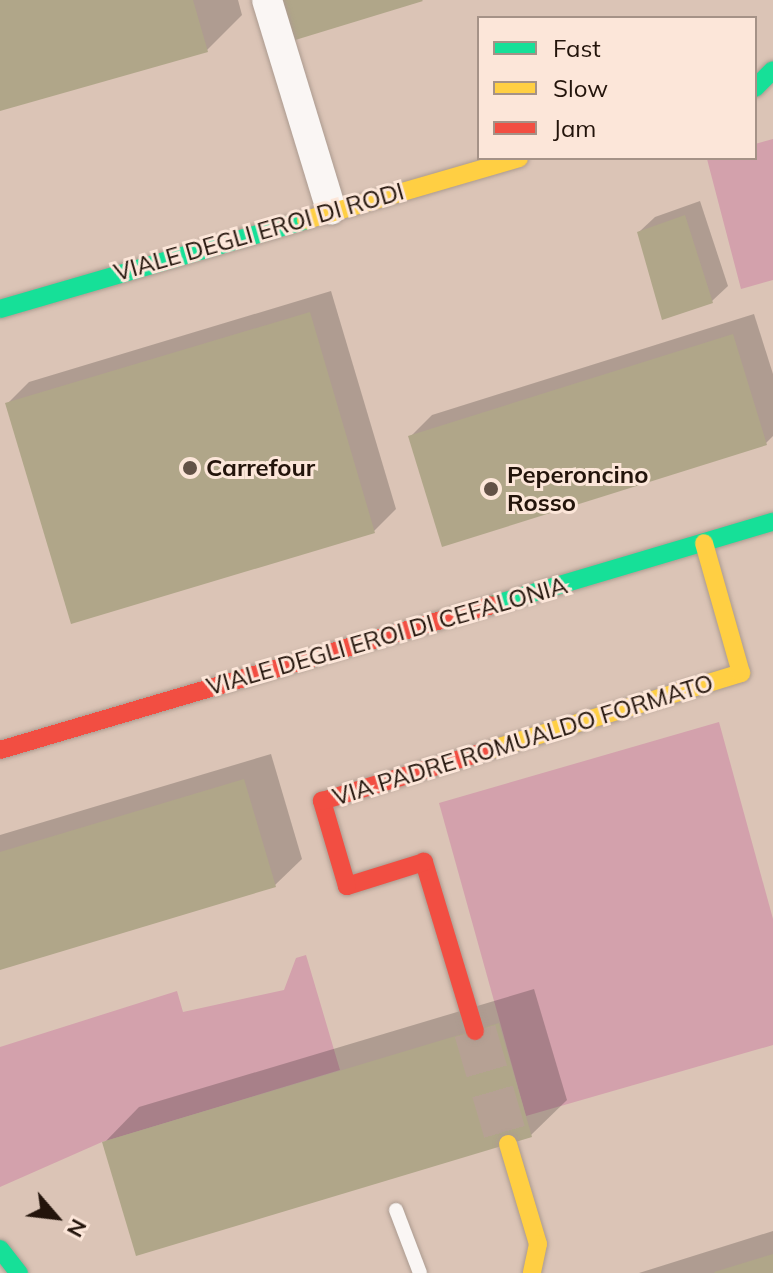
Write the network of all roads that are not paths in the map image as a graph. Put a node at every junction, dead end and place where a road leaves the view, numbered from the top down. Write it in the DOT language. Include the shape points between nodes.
graph roads {
  1 [pos="267,0"];
  2 [pos="773,70"];
  3 [pos="757,89"];
  4 [pos="512,160"];
  5 [pos="331,209"];
  6 [pos="0,309"];
  7 [pos="773,522"];
  8 [pos="704,543"];
  9 [pos="0,750"];
  10 [pos="475,1031"];
  11 [pos="508,1144"];
  12 [pos="396,1210"];
  13 [pos="0,1249"];
  14 [pos="19,1273"];
  15 [pos="420,1273"];
  16 [pos="532,1273"];
  1 -- 5 [label="street"];
  2 -- 3 [label="main road"];
  4 -- 5 [label="main road, VIALE DEGLI EROI DI RODI"];
  5 -- 6 [label="main road, VIALE DEGLI EROI DI RODI"];
  7 -- 8 [label="main road, VIALE DEGLI EROI DI CEFALONIA"];
  8 -- 9 [label="main road, VIALE DEGLI EROI DI CEFALONIA"];
  8 -- 10 [label="main road, VIA PADRE ROMUALDO FORMATO" via="741,673 322,801 347,886 424,862"];
  11 -- 16 [label="main road" via="538,1244"];
  12 -- 15 [label="lane"];
  13 -- 14 [label="main road"];
}
